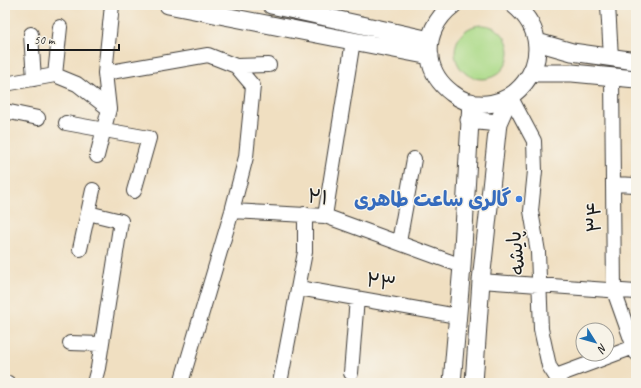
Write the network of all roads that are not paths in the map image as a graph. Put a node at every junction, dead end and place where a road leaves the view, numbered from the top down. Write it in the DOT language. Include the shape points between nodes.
graph roads {
  1 [pos="112,5"];
  2 [pos="168,5"];
  3 [pos="271,5"];
  4 [pos="453,5"];
  5 [pos="514,5"];
  6 [pos="608,5"];
  7 [pos="308,8"];
  8 [pos="60,27"];
  9 [pos="31,34"];
  10 [pos="352,41"];
  11 [pos="537,42"];
  12 [pos="430,48"];
  13 [pos="611,58"];
  14 [pos="636,61"];
  15 [pos="270,65"];
  16 [pos="236,66"];
  17 [pos="532,73"];
  18 [pos="105,74"];
  19 [pos="55,75"];
  20 [pos="612,76"];
  21 [pos="34,79"];
  22 [pos="636,79"];
  23 [pos="5,84"];
  24 [pos="510,96"];
  25 [pos="471,102"];
  26 [pos="109,109"];
  27 [pos="5,111"];
  28 [pos="38,118"];
  29 [pos="469,120"];
  30 [pos="498,122"];
  31 [pos="66,123"];
  32 [pos="103,131"];
  33 [pos="97,156"];
  34 [pos="414,158"];
  35 [pos="613,184"];
  36 [pos="636,185"];
  37 [pos="92,190"];
  38 [pos="134,191"];
  39 [pos="232,211"];
  40 [pos="88,213"];
  41 [pos="305,214"];
  42 [pos="326,216"];
  43 [pos="399,242"];
  44 [pos="80,249"];
  45 [pos="462,266"];
  46 [pos="481,281"];
  47 [pos="540,286"];
  48 [pos="299,288"];
  49 [pos="614,292"];
  50 [pos="636,292"];
  51 [pos="357,298"];
  52 [pos="457,316"];
  53 [pos="631,322"];
  54 [pos="70,343"];
  55 [pos="101,344"];
  56 [pos="635,350"];
  57 [pos="351,372"];
  58 [pos="558,380"];
  59 [pos="94,383"];
  60 [pos="181,383"];
  61 [pos="280,383"];
  62 [pos="452,383"];
  63 [pos="474,383"];
  1 -- 18 [label="street"];
  2 -- 10 [label="main road"];
  3 -- 7 [label="main road"];
  4 -- 12 [label="main road" via="444,12 435,25"];
  5 -- 11 [label="main road" via="524,13"];
  6 -- 13 [label="street"];
  7 -- 12 [label="main road"];
  8 -- 19 [label="street"];
  9 -- 21 [label="street"];
  10 -- 12 [label="main road"];
  10 -- 42 [label="street"];
  11 -- 13 [label="main road" via="572,52"];
  11 -- 17 [label="main road"];
  12 -- 25 [label="main road" via="435,74 444,87 456,97"];
  13 -- 14 [label="main road"];
  15 -- 16 [label="street"];
  16 -- 18 [label="street" via="208,56"];
  16 -- 39 [label="street" via="253,86 246,157"];
  17 -- 20 [label="main road"];
  17 -- 24 [label="main road" via="523,86"];
  18 -- 26 [label="street"];
  19 -- 21 [label="street"];
  19 -- 26 [label="street" via="77,84"];
  20 -- 22 [label="main road"];
  20 -- 35 [label="street, ۳۴"];
  21 -- 23 [label="street"];
  24 -- 25 [label="main road" via="484,104"];
  24 -- 30 [label="main road"];
  24 -- 47 [label="street, پایشه" via="534,141 535,171 531,211 538,252"];
  25 -- 29 [label="main road"];
  26 -- 32 [label="street"];
  27 -- 28 [label="street"];
  29 -- 30 [label="main road"];
  29 -- 45 [label="main road"];
  30 -- 46 [label="main road"];
  31 -- 32 [label="street"];
  32 -- 33 [label="street"];
  32 -- 38 [label="street" via="149,138"];
  34 -- 43 [label="street"];
  35 -- 36 [label="street"];
  35 -- 49 [label="street, ۳۴"];
  37 -- 40 [label="street"];
  39 -- 41 [label="street, ۲۱"];
  39 -- 60 [label="street"];
  40 -- 44 [label="street"];
  40 -- 55 [label="street" via="121,221"];
  41 -- 42 [label="street, ۲۱"];
  41 -- 48 [label="street" via="305,252"];
  42 -- 43 [label="street, ۲۱"];
  43 -- 45 [label="street, ۲۱"];
  45 -- 52 [label="main road"];
  46 -- 47 [label="street"];
  46 -- 63 [label="main road"];
  47 -- 49 [label="street"];
  47 -- 58 [label="street, پایشه" via="540,329 549,366"];
  48 -- 51 [label="street, ۲۳"];
  48 -- 61 [label="street"];
  49 -- 50 [label="street"];
  49 -- 53 [label="street, ۳۴"];
  51 -- 52 [label="street, ۲۳"];
  51 -- 57 [label="street"];
  52 -- 62 [label="main road"];
  53 -- 56 [label="street, ۳۴"];
  54 -- 55 [label="street"];
  55 -- 59 [label="street"];
  56 -- 58 [label="street"];
}
